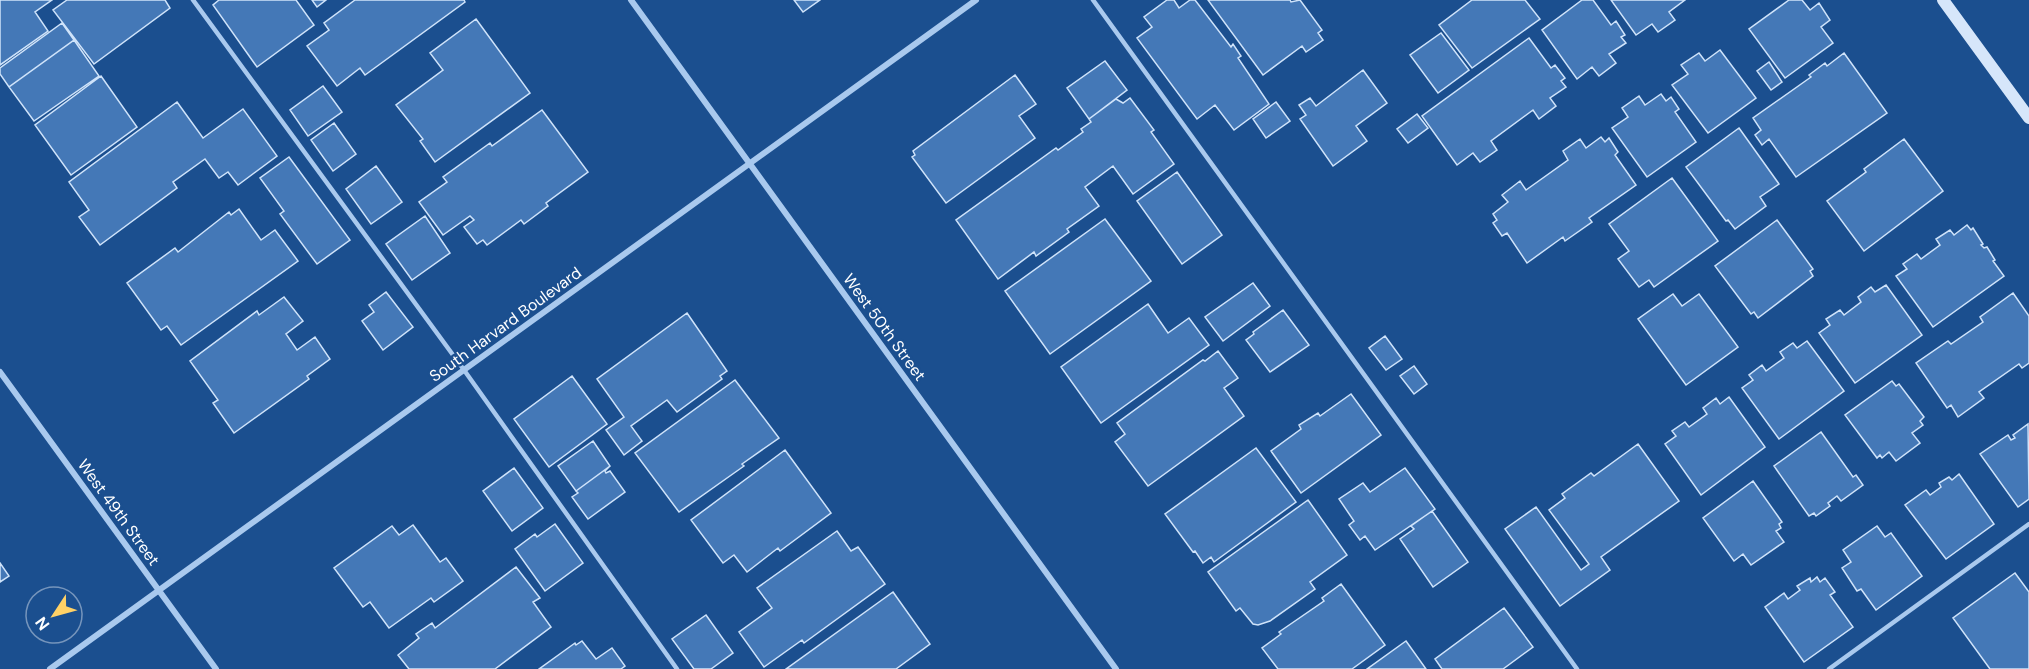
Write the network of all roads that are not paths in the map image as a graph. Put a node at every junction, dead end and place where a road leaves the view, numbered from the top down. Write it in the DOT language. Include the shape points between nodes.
graph roads {
  1 [pos="193,0"];
  2 [pos="631,0"];
  3 [pos="976,0"];
  4 [pos="1093,0"];
  5 [pos="1943,0"];
  6 [pos="2029,118"];
  7 [pos="750,164"];
  8 [pos="464,370"];
  9 [pos="0,372"];
  10 [pos="2029,524"];
  11 [pos="159,591"];
  12 [pos="50,669"];
  13 [pos="216,669"];
  14 [pos="677,669"];
  15 [pos="1116,669"];
  16 [pos="1578,669"];
  17 [pos="1829,669"];
  1 -- 8 [label="lane"];
  2 -- 7 [label="street, West 50th Street"];
  3 -- 7 [label="street, South Harvard Boulevard"];
  4 -- 16 [label="lane"];
  5 -- 6 [label="street"];
  7 -- 8 [label="street, South Harvard Boulevard"];
  7 -- 15 [label="street, West 50th Street"];
  8 -- 11 [label="street, South Harvard Boulevard"];
  8 -- 14 [label="lane"];
  9 -- 11 [label="street, West 49th Street"];
  10 -- 17 [label="lane"];
  11 -- 12 [label="street, South Harvard Boulevard"];
  11 -- 13 [label="street, West 49th Street"];
}
